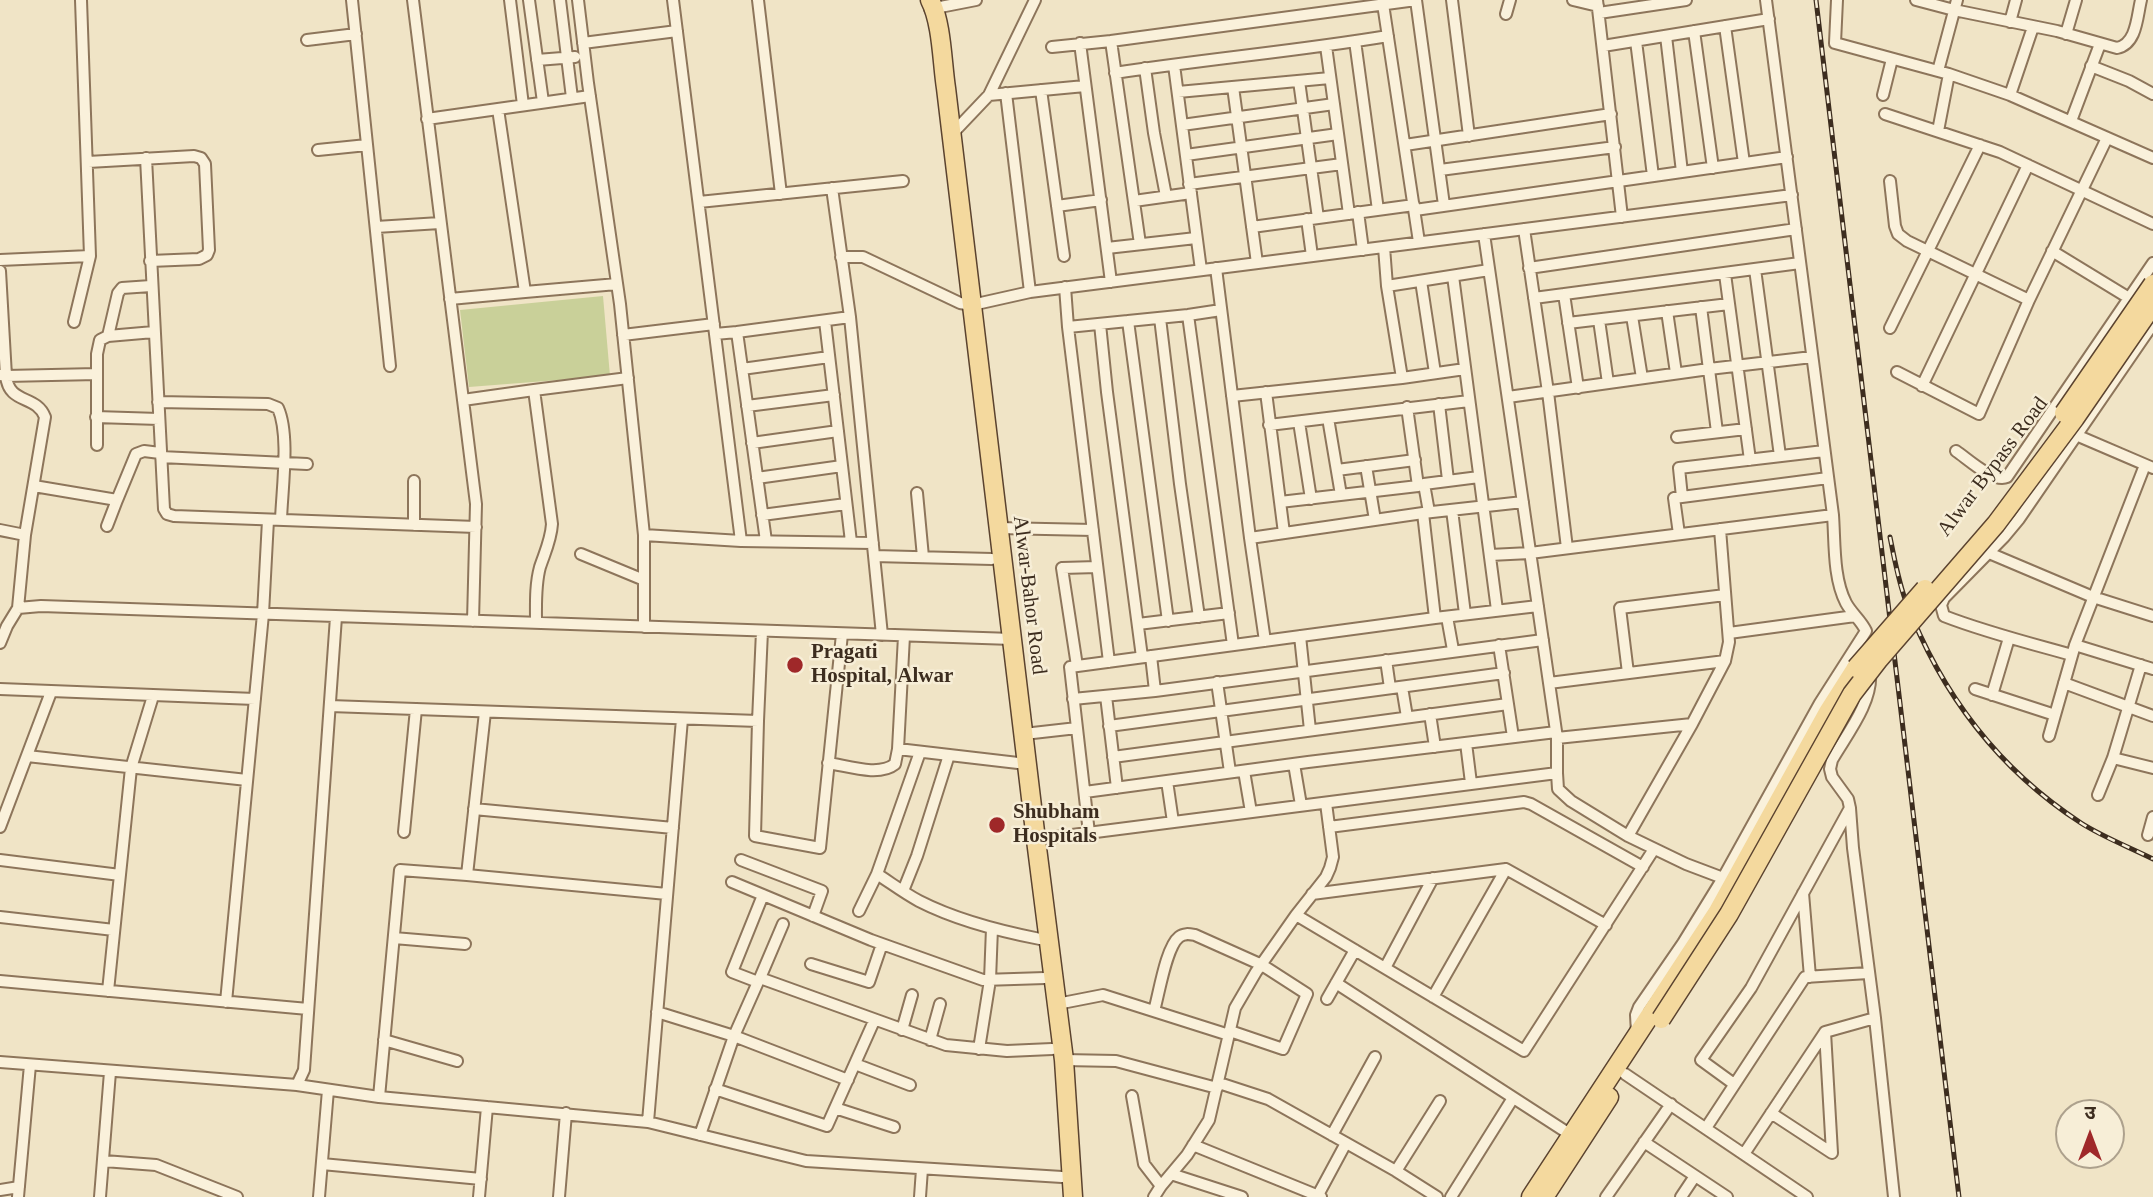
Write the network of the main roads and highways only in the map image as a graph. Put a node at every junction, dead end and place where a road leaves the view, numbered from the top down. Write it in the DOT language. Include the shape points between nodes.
graph roads {
  1 [pos="930,4"];
  2 [pos="2153,284"];
  3 [pos="966,304"];
  4 [pos="2153,305"];
  5 [pos="1007,639"];
  6 [pos="1032,840"];
  7 [pos="1656,1016"];
  8 [pos="1058,1054"];
  9 [pos="1063,1197"];
  10 [pos="1073,1197"];
  11 [pos="1531,1197"];
  12 [pos="1544,1197"];
  1 -- 3 [label="main road, Alwar-Bahor Road"];
  1 -- 3 [label="main road, Alwar-Bahor Road" via="951,135"];
  2 -- 7 [label="main road, Alwar Bypass Road, bridge" via="2004,496 1856,668"];
  3 -- 5 [label="main road, Alwar-Bahor Road" via="998,528"];
  3 -- 5 [label="main road, Alwar-Bahor Road" via="992,559"];
  4 -- 7 [label="main road, bridge" via="1996,524 1852,694 1729,914"];
  5 -- 6 [label="main road, Alwar-Bahor Road" via="1018,763"];
  5 -- 6 [label="main road, Alwar-Bahor Road" via="1024,734"];
  6 -- 8 [label="main road, Alwar-Bahor Road" via="1040,939"];
  6 -- 8 [label="main road, Alwar-Bahor Road" via="1057,1004"];
  7 -- 11 [label="main road" via="1637,1033"];
  7 -- 12 [label="main road" via="1625,1074"];
  8 -- 9 [label="main road, Alwar-Bahor Road"];
  8 -- 10 [label="main road, Alwar-Bahor Road"];
}
